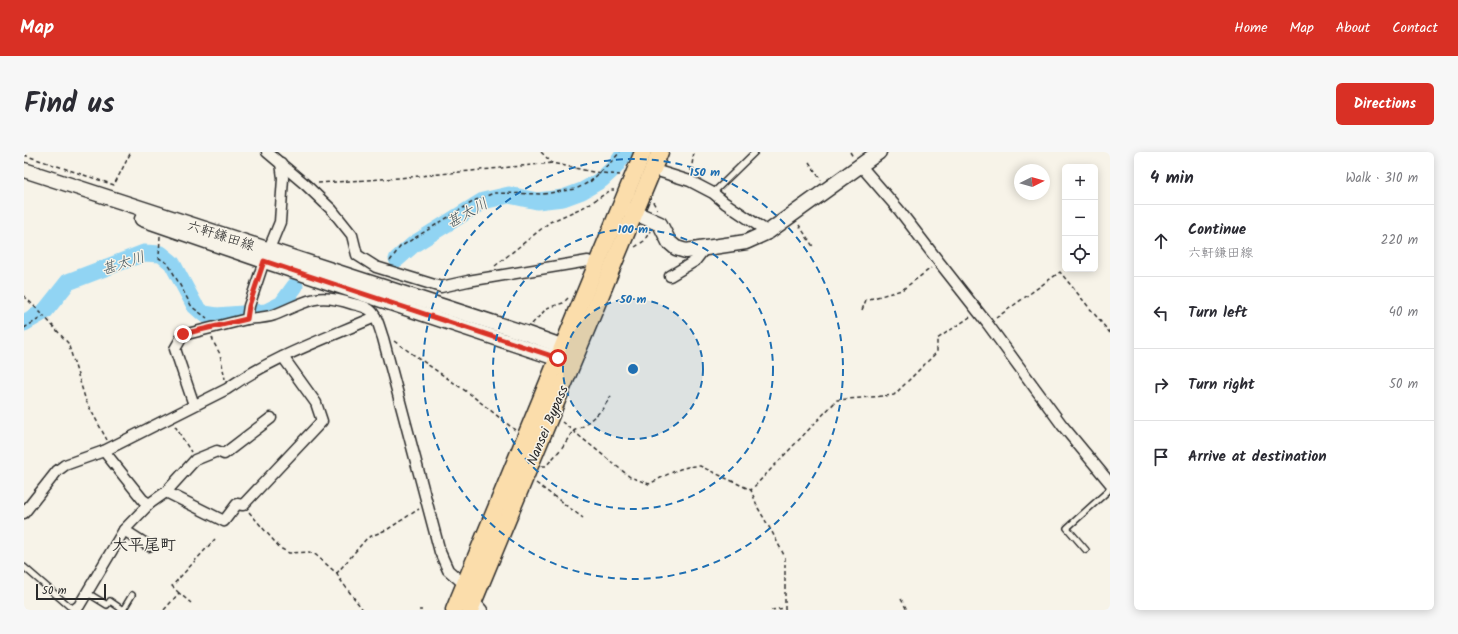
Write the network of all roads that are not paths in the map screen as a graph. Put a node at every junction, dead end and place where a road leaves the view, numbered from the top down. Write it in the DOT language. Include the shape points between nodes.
graph roads {
  1 [pos="267,152"];
  2 [pos="643,152"];
  3 [pos="660,152"];
  4 [pos="755,152"];
  5 [pos="879,152"];
  6 [pos="281,163"];
  7 [pos="861,166"];
  8 [pos="24,170"];
  9 [pos="661,172"];
  10 [pos="24,178"];
  11 [pos="713,193"];
  12 [pos="628,209"];
  13 [pos="768,232"];
  14 [pos="705,248"];
  15 [pos="266,256"];
  16 [pos="588,261"];
  17 [pos="670,276"];
  18 [pos="375,317"];
  19 [pos="247,319"];
  20 [pos="568,355"];
  21 [pos="283,357"];
  22 [pos="194,405"];
  23 [pos="271,418"];
  24 [pos="107,449"];
  25 [pos="1110,484"];
  26 [pos="166,492"];
  27 [pos="149,504"];
  28 [pos="24,513"];
  29 [pos="124,530"];
  30 [pos="149,546"];
  31 [pos="1086,550"];
  32 [pos="24,567"];
  33 [pos="465,585"];
  34 [pos="86,592"];
  35 [pos="132,595"];
  36 [pos="475,607"];
  37 [pos="74,609"];
  38 [pos="123,610"];
  39 [pos="454,610"];
  1 -- 6 [label="street"];
  2 -- 12 [label="highway, Nansei Bypass"];
  3 -- 12 [label="highway, Nansei Bypass"];
  4 -- 11 [label="lane"];
  5 -- 7 [label="main road"];
  6 -- 15 [label="street" via="284,178 280,222"];
  6 -- 16 [label="street" via="332,210 352,235 357,255 376,267 441,287"];
  7 -- 13 [label="main road"];
  7 -- 25 [label="street" via="899,210 1062,425"];
  8 -- 15 [label="main road, 六軒鎌田線"];
  9 -- 11 [label="street" via="690,181"];
  10 -- 15 [label="main road, 六軒鎌田線"];
  11 -- 13 [label="street"];
  12 -- 14 [label="main road" via="660,224 669,242 676,248 686,251"];
  12 -- 20 [label="highway, Nansei Bypass"];
  13 -- 14 [label="main road" via="746,242"];
  14 -- 17 [label="street" via="695,261"];
  15 -- 19 [label="street"];
  15 -- 20 [label="main road, 六軒鎌田線"];
  18 -- 19 [label="street" via="370,310 361,306 338,299 316,298 274,315"];
  18 -- 21 [label="street"];
  18 -- 33 [label="street" via="383,338 440,552 448,570"];
  19 -- 22 [label="street" via="183,334 175,349"];
  20 -- 33 [label="highway, Nansei Bypass"];
  20 -- 36 [label="highway, Nansei Bypass"];
  21 -- 22 [label="street"];
  21 -- 26 [label="street" via="316,404 322,421 243,505 237,504 224,521"];
  22 -- 24 [label="street"];
  23 -- 26 [label="street" via="224,454 218,451 195,460"];
  24 -- 27 [label="street" via="143,500"];
  24 -- 28 [label="street" via="65,464 57,470"];
  25 -- 31 [label="lane" via="1108,491 1067,528"];
  26 -- 27 [label="street"];
  27 -- 29 [label="street"];
  29 -- 30 [label="street"];
  29 -- 34 [label="street"];
  32 -- 37 [label="lane"];
  33 -- 36 [label="street"];
  33 -- 39 [label="highway, Nansei Bypass"];
  34 -- 37 [label="street" via="79,606"];
  34 -- 38 [label="lane" via="107,604 110,601"];
  35 -- 38 [label="lane"];
}
